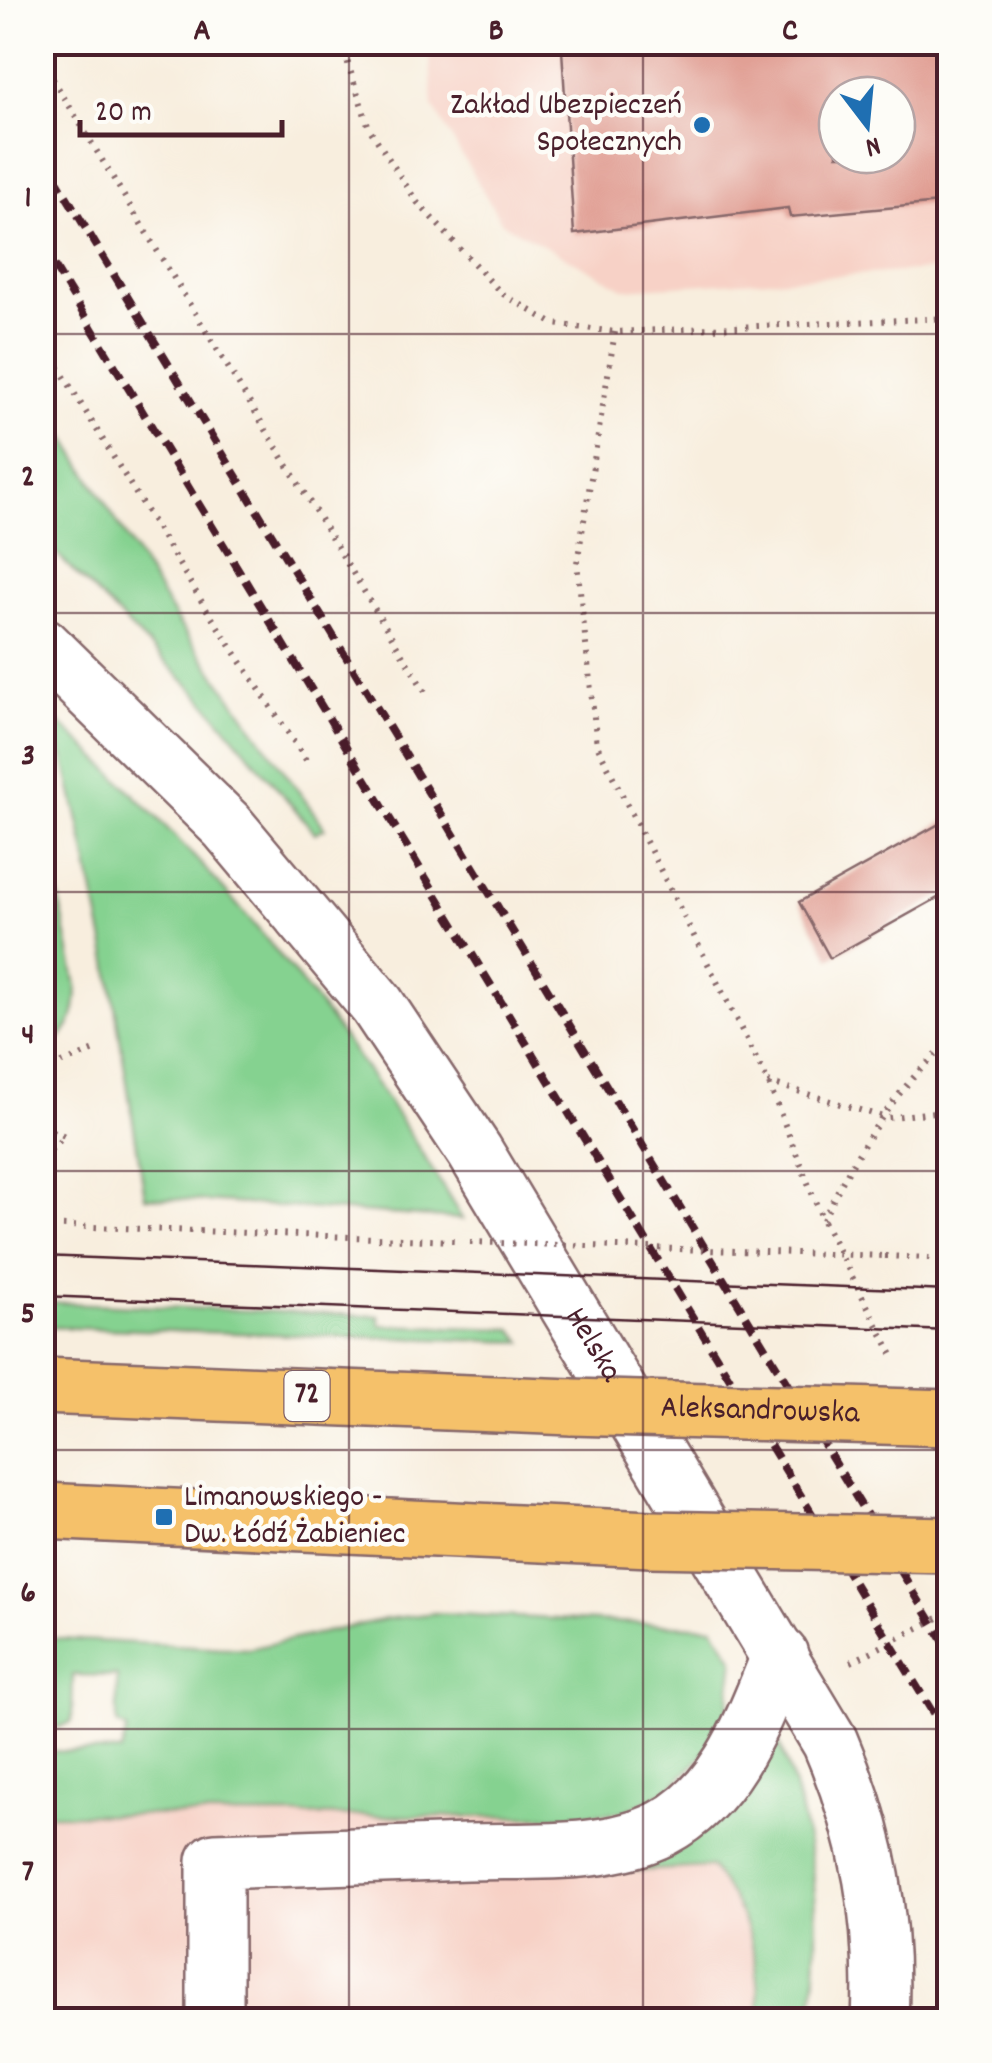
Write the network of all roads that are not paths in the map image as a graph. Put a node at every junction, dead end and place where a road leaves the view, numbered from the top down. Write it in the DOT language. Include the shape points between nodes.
graph roads {
  1 [pos="42,645"];
  2 [pos="42,1386"];
  3 [pos="950,1418"];
  4 [pos="42,1511"];
  5 [pos="950,1545"];
  6 [pos="780,1655"];
  7 [pos="215,2020"];
  8 [pos="880,2020"];
  1 -- 6 [label="street, Helska" via="272,875 368,992 439,1094"];
  2 -- 3 [label="main road, Aleksandrowska / 72, bridge"];
  4 -- 5 [label="main road, bridge" via="651,1539"];
  6 -- 7 [label="street" via="737,1756 663,1828 615,1843 556,1849 216,1862"];
  6 -- 8 [label="street, Helska" via="830,1742 863,1833 879,1921"];
}
